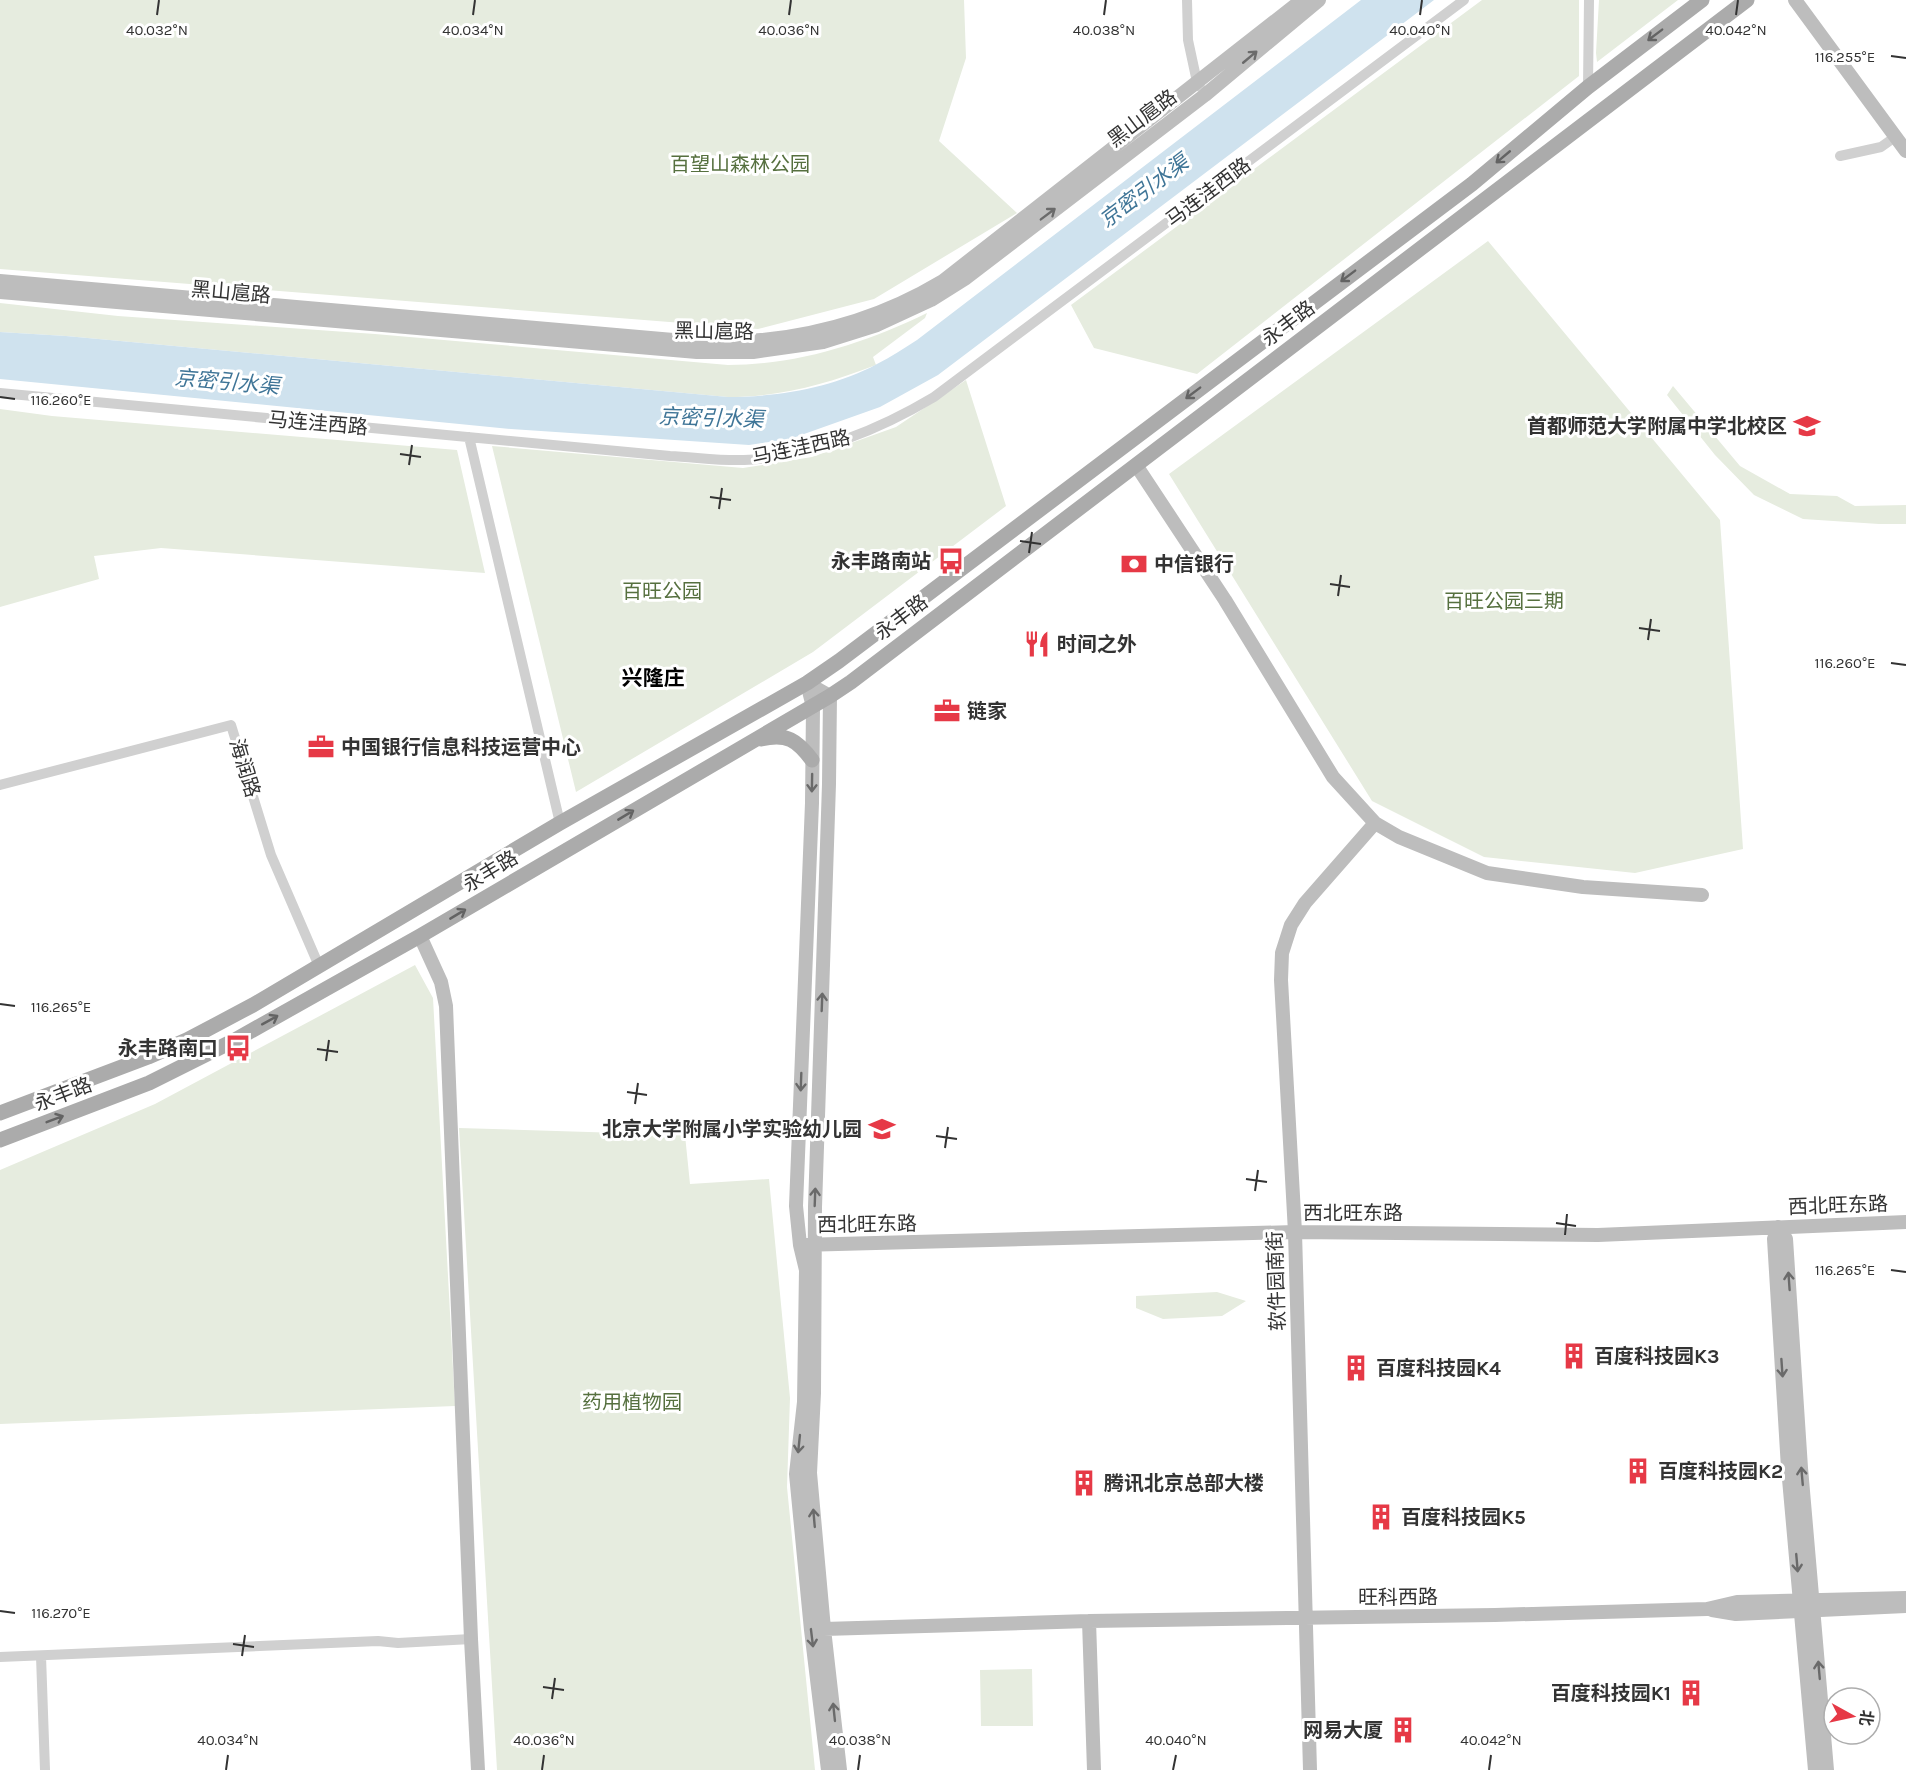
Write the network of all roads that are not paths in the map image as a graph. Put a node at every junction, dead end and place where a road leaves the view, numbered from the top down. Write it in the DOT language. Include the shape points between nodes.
graph roads {
  1 [pos="1187,0"];
  2 [pos="1302,0"];
  3 [pos="1319,0"];
  4 [pos="1464,0"];
  5 [pos="1589,0"];
  6 [pos="1702,0"];
  7 [pos="1747,0"];
  8 [pos="1794,0"];
  9 [pos="1197,82"];
  10 [pos="1588,87"];
  11 [pos="1205,95"];
  12 [pos="1895,137"];
  13 [pos="1906,151"];
  14 [pos="1840,156"];
  15 [pos="1468,186"];
  16 [pos="1482,203"];
  17 [pos="1444,204"];
  18 [pos="1456,223"];
  19 [pos="0,281"];
  20 [pos="0,292"];
  21 [pos="0,393"];
  22 [pos="469,437"];
  23 [pos="1136,465"];
  24 [pos="807,683"];
  25 [pos="830,696"];
  26 [pos="813,707"];
  27 [pos="750,742"];
  28 [pos="812,760"];
  29 [pos="0,785"];
  30 [pos="560,823"];
  31 [pos="1375,823"];
  32 [pos="1702,895"];
  33 [pos="420,936"];
  34 [pos="319,966"];
  35 [pos="0,1113"];
  36 [pos="0,1140"];
  37 [pos="1906,1222"];
  38 [pos="1778,1227"];
  39 [pos="1294,1232"];
  40 [pos="800,1245"];
  41 [pos="815,1246"];
  42 [pos="1906,1598"];
  43 [pos="1807,1605"];
  44 [pos="1906,1606"];
  45 [pos="1304,1617"];
  46 [pos="1089,1621"];
  47 [pos="824,1629"];
  48 [pos="471,1639"];
  49 [pos="41,1656"];
  50 [pos="0,1658"];
  51 [pos="45,1770"];
  52 [pos="478,1770"];
  53 [pos="828,1770"];
  54 [pos="840,1770"];
  55 [pos="1094,1770"];
  56 [pos="1310,1770"];
  57 [pos="1815,1770"];
  58 [pos="1827,1770"];
  1 -- 9 [label="street" via="1188,40"];
  2 -- 9 [label="street, 黑山扈路"];
  11 -- 3 [label="street, 黑山扈路, one-way"];
  4 -- 22 [label="street, 马连洼西路" via="934,397 884,424 813,448 743,460"];
  5 -- 10 [label="street"];
  6 -- 10 [label="main road, 永丰路, one-way"];
  7 -- 16 [label="main road, 永丰路"];
  8 -- 12 [label="street"];
  9 -- 11 [label="street"];
  9 -- 19 [label="street, 黑山扈路" via="943,281 862,320 769,340 696,342"];
  10 -- 15 [label="main road, 永丰路, one-way"];
  20 -- 11 [label="street, 黑山扈路, one-way" via="697,352 788,348 877,325 949,289"];
  12 -- 13 [label="street"];
  12 -- 14 [label="street" via="1881,147"];
  15 -- 16 [label="main road" via="1473,197"];
  15 -- 17 [label="main road, 永丰路"];
  16 -- 18 [label="main road, 永丰路"];
  17 -- 18 [label="main road" via="1453,210"];
  17 -- 24 [label="main road, 永丰路, one-way"];
  18 -- 23 [label="main road, 永丰路"];
  21 -- 22 [label="street, 马连洼西路"];
  22 -- 30 [label="street"];
  23 -- 25 [label="main road, 永丰路"];
  23 -- 31 [label="street" via="1225,600 1333,777"];
  24 -- 25 [label="street"];
  24 -- 26 [label="street"];
  24 -- 30 [label="main road, 永丰路"];
  25 -- 26 [label="main road, 永丰路"];
  41 -- 25 [label="street, one-way"];
  26 -- 27 [label="main road, 永丰路"];
  26 -- 28 [label="street"];
  27 -- 28 [label="main road" via="786,737 800,745"];
  33 -- 27 [label="main road, 永丰路, one-way"];
  28 -- 40 [label="street, one-way" via="796,1206"];
  29 -- 34 [label="street, 海润路" via="231,725 271,855"];
  30 -- 34 [label="main road, 永丰路"];
  31 -- 32 [label="street" via="1399,837 1487,873 1582,887"];
  31 -- 39 [label="street, 软件园南街" via="1305,903 1291,925 1282,953"];
  36 -- 33 [label="main road, 永丰路, one-way" via="186,1065"];
  33 -- 48 [label="street" via="441,982 446,1006"];
  34 -- 35 [label="main road, 永丰路" via="187,1040"];
  37 -- 38 [label="street, 西北旺东路"];
  38 -- 39 [label="street, 西北旺东路" via="1598,1235"];
  38 -- 43 [label="street" via="1786,1239"];
  39 -- 41 [label="street, 西北旺东路"];
  39 -- 45 [label="street, 软件园南街"];
  40 -- 41 [label="street, 西北旺东路"];
  40 -- 53 [label="street, one-way" via="806,1270 804,1402 796,1474"];
  47 -- 41 [label="street, one-way" via="810,1473"];
  42 -- 43 [label="street"];
  43 -- 44 [label="street"];
  43 -- 45 [label="street, 旺科西路" via="1736,1614 1707,1609"];
  43 -- 57 [label="street"];
  58 -- 43 [label="street, one-way"];
  45 -- 46 [label="street, 旺科西路"];
  45 -- 56 [label="street, 软件园南街"];
  46 -- 47 [label="street, 旺科西路"];
  46 -- 55 [label="street"];
  54 -- 47 [label="street, one-way"];
  48 -- 49 [label="street"];
  48 -- 52 [label="street"];
  49 -- 50 [label="street"];
  49 -- 51 [label="street"];
}
